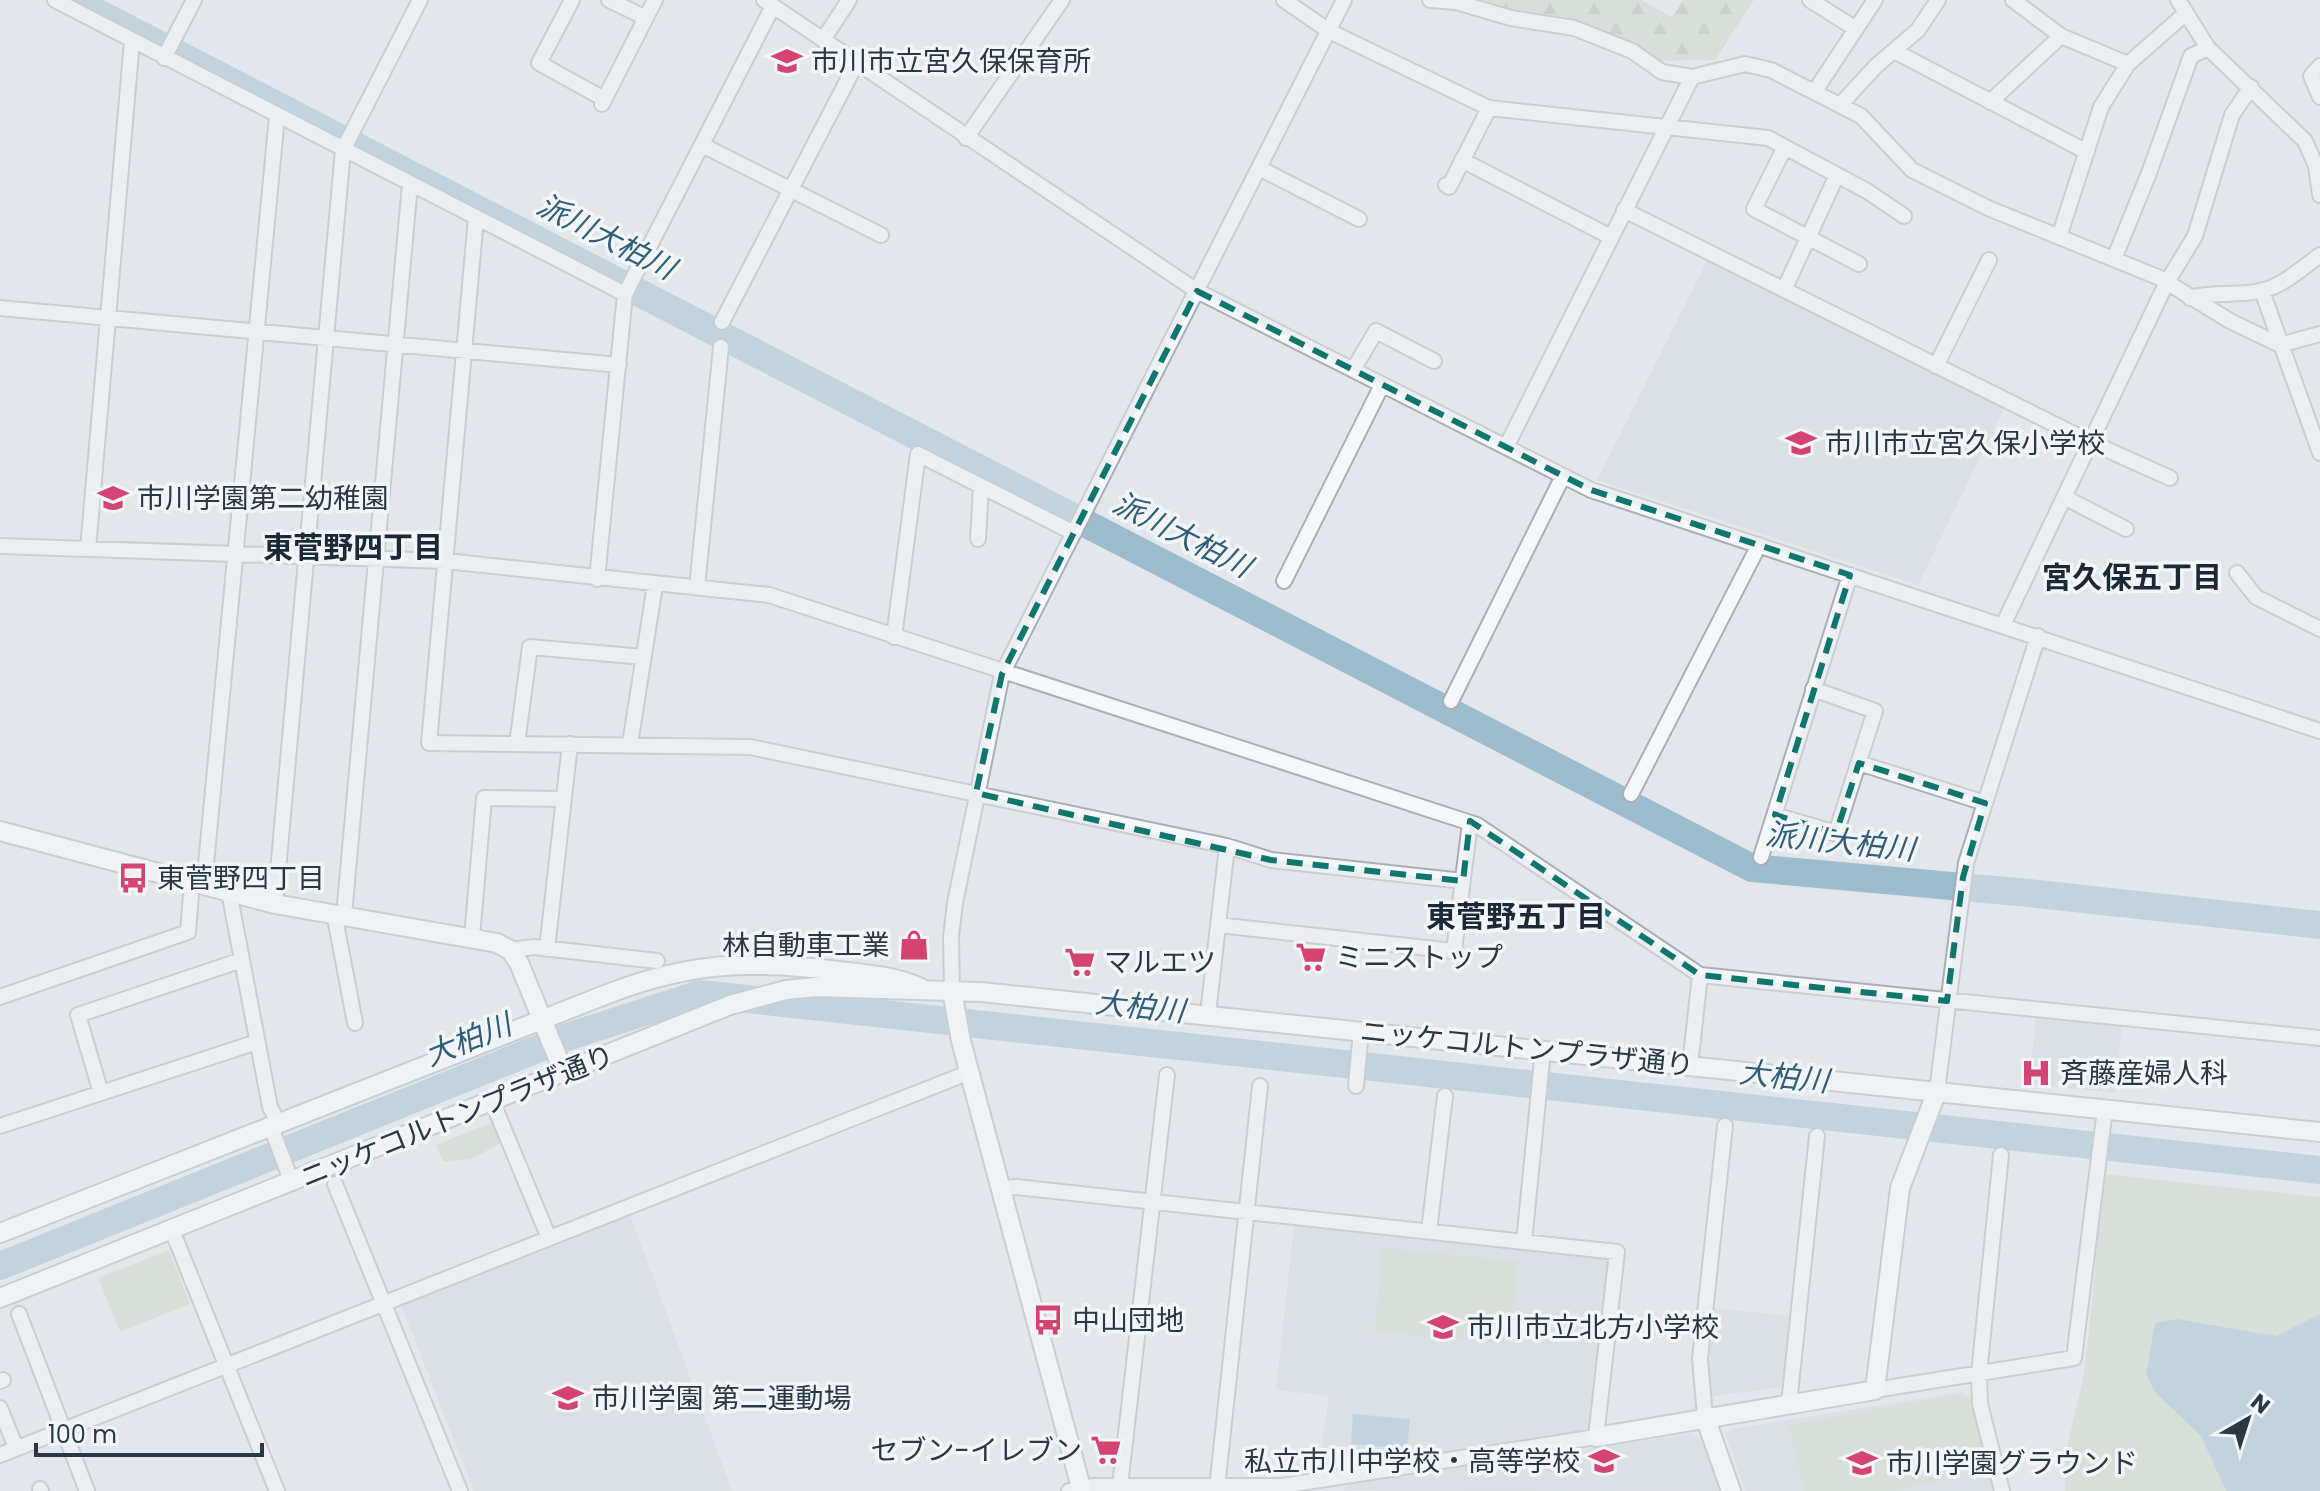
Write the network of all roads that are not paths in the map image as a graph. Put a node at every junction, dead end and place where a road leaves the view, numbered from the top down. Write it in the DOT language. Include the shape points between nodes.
graph roads {
  1 [pos="55,0"];
  2 [pos="194,0"];
  3 [pos="420,0"];
  4 [pos="572,0"];
  5 [pos="609,0"];
  6 [pos="655,0"];
  7 [pos="849,0"];
  8 [pos="1062,0"];
  9 [pos="1284,0"];
  10 [pos="1344,0"];
  11 [pos="1430,0"];
  12 [pos="1810,0"];
  13 [pos="1875,0"];
  14 [pos="1938,0"];
  15 [pos="2013,0"];
  16 [pos="769,3"];
  17 [pos="2182,6"];
  18 [pos="646,18"];
  19 [pos="1856,29"];
  20 [pos="1329,31"];
  21 [pos="2061,36"];
  22 [pos="823,40"];
  23 [pos="132,41"];
  24 [pos="2208,48"];
  25 [pos="1896,52"];
  26 [pos="164,58"];
  27 [pos="856,64"];
  28 [pos="2128,64"];
  29 [pos="2320,66"];
  30 [pos="1692,77"];
  31 [pos="2251,87"];
  32 [pos="1815,91"];
  33 [pos="2320,97"];
  34 [pos="1990,102"];
  35 [pos="1841,104"];
  36 [pos="1489,108"];
  37 [pos="277,116"];
  38 [pos="1667,125"];
  39 [pos="966,138"];
  40 [pos="702,145"];
  41 [pos="1785,147"];
  42 [pos="343,150"];
  43 [pos="2087,152"];
  44 [pos="1462,160"];
  45 [pos="1259,168"];
  46 [pos="1837,175"];
  47 [pos="410,184"];
  48 [pos="1446,185"];
  49 [pos="790,189"];
  50 [pos="2320,195"];
  51 [pos="1624,210"];
  52 [pos="1904,216"];
  53 [pos="476,218"];
  54 [pos="1359,219"];
  55 [pos="881,235"];
  56 [pos="1809,236"];
  57 [pos="1611,237"];
  58 [pos="2059,237"];
  59 [pos="2320,255"];
  60 [pos="2114,259"];
  61 [pos="1989,260"];
  62 [pos="1859,264"];
  63 [pos="2167,282"];
  64 [pos="1784,290"];
  65 [pos="1197,291"];
  66 [pos="2262,291"];
  67 [pos="625,294"];
  68 [pos="2190,298"];
  69 [pos="0,308"];
  70 [pos="106,318"];
  71 [pos="722,322"];
  72 [pos="257,332"];
  73 [pos="2320,334"];
  74 [pos="327,338"];
  75 [pos="396,344"];
  76 [pos="2280,345"];
  77 [pos="721,347"];
  78 [pos="463,351"];
  79 [pos="1434,361"];
  80 [pos="619,365"];
  81 [pos="1936,366"];
  82 [pos="1353,370"];
  83 [pos="1382,385"];
  84 [pos="2090,442"];
  85 [pos="1506,447"];
  86 [pos="2320,453"];
  87 [pos="1563,476"];
  88 [pos="2170,478"];
  89 [pos="981,486"];
  90 [pos="2064,497"];
  91 [pos="2126,529"];
  92 [pos="1074,532"];
  93 [pos="978,539"];
  94 [pos="1759,545"];
  95 [pos="0,546"];
  96 [pos="88,549"];
  97 [pos="236,555"];
  98 [pos="307,557"];
  99 [pos="377,558"];
  100 [pos="445,561"];
  101 [pos="2237,573"];
  102 [pos="1850,575"];
  103 [pos="597,579"];
  104 [pos="1284,581"];
  105 [pos="655,585"];
  106 [pos="697,587"];
  107 [pos="2003,625"];
  108 [pos="2320,629"];
  109 [pos="2038,636"];
  110 [pos="894,637"];
  111 [pos="644,657"];
  112 [pos="1002,674"];
  113 [pos="1813,689"];
  114 [pos="1451,701"];
  115 [pos="2320,731"];
  116 [pos="517,744"];
  117 [pos="570,744"];
  118 [pos="630,744"];
  119 [pos="1859,763"];
  120 [pos="976,793"];
  121 [pos="1631,794"];
  122 [pos="564,799"];
  123 [pos="1985,803"];
  124 [pos="1775,815"];
  125 [pos="1470,823"];
  126 [pos="0,831"];
  127 [pos="1227,846"];
  128 [pos="1761,857"];
  129 [pos="1463,881"];
  130 [pos="198,884"];
  131 [pos="229,892"];
  132 [pos="275,904"];
  133 [pos="339,914"];
  134 [pos="1218,925"];
  135 [pos="472,937"];
  136 [pos="547,949"];
  137 [pos="510,950"];
  138 [pos="242,960"];
  139 [pos="657,961"];
  140 [pos="1700,975"];
  141 [pos="924,989"];
  142 [pos="0,997"];
  143 [pos="953,999"];
  144 [pos="1947,1001"];
  145 [pos="1208,1014"];
  146 [pos="355,1023"];
  147 [pos="545,1026"];
  148 [pos="1361,1030"];
  149 [pos="2320,1038"];
  150 [pos="257,1042"];
  151 [pos="1543,1059"];
  152 [pos="1690,1066"];
  153 [pos="562,1068"];
  154 [pos="970,1072"];
  155 [pos="1167,1075"];
  156 [pos="1260,1086"];
  157 [pos="1356,1086"];
  158 [pos="1937,1091"];
  159 [pos="101,1093"];
  160 [pos="1445,1096"];
  161 [pos="493,1103"];
  162 [pos="2104,1117"];
  163 [pos="275,1125"];
  164 [pos="0,1126"];
  165 [pos="1725,1126"];
  166 [pos="2320,1132"];
  167 [pos="1817,1136"];
  168 [pos="2001,1155"];
  169 [pos="292,1183"];
  170 [pos="335,1184"];
  171 [pos="1000,1189"];
  172 [pos="1154,1202"];
  173 [pos="1246,1212"];
  174 [pos="172,1230"];
  175 [pos="1429,1231"];
  176 [pos="0,1233"];
  177 [pos="549,1238"];
  178 [pos="1524,1242"];
  179 [pos="0,1298"];
  180 [pos="384,1304"];
  181 [pos="19,1314"];
  182 [pos="228,1366"];
  183 [pos="1979,1374"];
  184 [pos="1875,1390"];
  185 [pos="1789,1404"];
  186 [pos="0,1408"];
  187 [pos="1705,1417"];
  188 [pos="63,1430"];
  189 [pos="1596,1437"];
  190 [pos="16,1448"];
  191 [pos="0,1455"];
  192 [pos="1336,1484"];
  193 [pos="1120,1486"];
  194 [pos="1217,1488"];
  195 [pos="1282,1488"];
  196 [pos="1077,1489"];
  197 [pos="1196,1489"];
  198 [pos="87,1491"];
  199 [pos="277,1491"];
  200 [pos="460,1491"];
  201 [pos="1731,1491"];
  202 [pos="2002,1491"];
  1 -- 23 [label="street"];
  2 -- 26 [label="street"];
  3 -- 42 [label="street"];
  4 -- 18 [label="street" via="539,63 603,101"];
  5 -- 18 [label="street"];
  6 -- 18 [label="street"];
  7 -- 22 [label="street"];
  8 -- 39 [label="street"];
  9 -- 20 [label="street"];
  10 -- 20 [label="street"];
  11 -- 30 [label="street" via="1574,28 1632,51 1662,72"];
  12 -- 19 [label="street"];
  13 -- 19 [label="street"];
  14 -- 25 [label="street"];
  15 -- 21 [label="street"];
  16 -- 22 [label="street"];
  16 -- 40 [label="street"];
  17 -- 24 [label="street"];
  17 -- 28 [label="street"];
  19 -- 32 [label="street"];
  20 -- 36 [label="street"];
  20 -- 45 [label="street"];
  21 -- 28 [label="street"];
  21 -- 34 [label="street"];
  22 -- 27 [label="street"];
  23 -- 26 [label="street"];
  23 -- 70 [label="street"];
  24 -- 31 [label="street"];
  24 -- 60 [label="street" via="2191,56"];
  25 -- 34 [label="street"];
  25 -- 35 [label="street"];
  26 -- 37 [label="street"];
  27 -- 39 [label="street"];
  27 -- 49 [label="street"];
  28 -- 43 [label="street" via="2101,107"];
  29 -- 33 [label="street" via="2311,76"];
  30 -- 32 [label="street" via="1745,64"];
  30 -- 38 [label="street"];
  31 -- 50 [label="street" via="2305,141"];
  31 -- 63 [label="street" via="2232,115 2195,236"];
  32 -- 35 [label="street"];
  34 -- 43 [label="street"];
  35 -- 58 [label="street" via="1861,116 1912,170"];
  36 -- 38 [label="street"];
  36 -- 44 [label="street"];
  37 -- 42 [label="street"];
  37 -- 72 [label="street"];
  38 -- 41 [label="street" via="1768,138"];
  38 -- 51 [label="street"];
  39 -- 65 [label="street"];
  40 -- 49 [label="street"];
  40 -- 67 [label="street"];
  41 -- 46 [label="street"];
  41 -- 56 [label="street" via="1754,209"];
  42 -- 47 [label="street"];
  42 -- 74 [label="street"];
  43 -- 58 [label="street"];
  44 -- 48 [label="street"];
  44 -- 57 [label="street"];
  45 -- 54 [label="street"];
  45 -- 65 [label="street"];
  46 -- 52 [label="street"];
  46 -- 56 [label="street"];
  47 -- 53 [label="street"];
  47 -- 75 [label="street"];
  49 -- 55 [label="street"];
  49 -- 71 [label="street"];
  51 -- 57 [label="street"];
  51 -- 64 [label="street"];
  53 -- 67 [label="street"];
  53 -- 78 [label="street"];
  56 -- 62 [label="street"];
  56 -- 64 [label="street"];
  57 -- 85 [label="street"];
  58 -- 60 [label="street"];
  59 -- 66 [label="street"];
  60 -- 63 [label="street"];
  61 -- 81 [label="street"];
  63 -- 68 [label="street"];
  63 -- 84 [label="street"];
  64 -- 81 [label="street"];
  65 -- 82 [label="street"];
  65 -- 92 [label="street"];
  66 -- 68 [label="street"];
  66 -- 76 [label="street"];
  67 -- 80 [label="street"];
  68 -- 76 [label="street"];
  69 -- 70 [label="street"];
  70 -- 72 [label="street"];
  70 -- 96 [label="street"];
  72 -- 74 [label="street"];
  72 -- 97 [label="street"];
  73 -- 76 [label="street"];
  74 -- 75 [label="street"];
  74 -- 98 [label="street"];
  75 -- 78 [label="street"];
  75 -- 99 [label="street"];
  76 -- 86 [label="street"];
  77 -- 106 [label="street"];
  78 -- 80 [label="street"];
  78 -- 100 [label="street"];
  79 -- 82 [label="street" via="1376,331"];
  80 -- 103 [label="street"];
  81 -- 84 [label="street"];
  82 -- 83 [label="street"];
  83 -- 85 [label="street"];
  83 -- 104 [label="street"];
  84 -- 88 [label="street"];
  84 -- 90 [label="street"];
  85 -- 87 [label="street"];
  87 -- 94 [label="street"];
  87 -- 114 [label="street"];
  89 -- 92 [label="street"];
  89 -- 93 [label="street"];
  89 -- 110 [label="street" via="918,454"];
  90 -- 91 [label="street"];
  90 -- 107 [label="street"];
  92 -- 112 [label="street"];
  94 -- 102 [label="street"];
  94 -- 121 [label="street"];
  95 -- 96 [label="street"];
  96 -- 97 [label="street"];
  97 -- 98 [label="street"];
  97 -- 130 [label="street"];
  98 -- 99 [label="street"];
  98 -- 132 [label="street"];
  99 -- 100 [label="street"];
  99 -- 133 [label="street"];
  100 -- 103 [label="street"];
  100 -- 116 [label="street" via="429,743"];
  101 -- 108 [label="street" via="2256,597"];
  102 -- 107 [label="street"];
  102 -- 113 [label="street"];
  103 -- 105 [label="street"];
  105 -- 106 [label="street"];
  105 -- 111 [label="street"];
  106 -- 110 [label="street" via="769,595"];
  107 -- 109 [label="street"];
  109 -- 115 [label="street"];
  109 -- 123 [label="street"];
  110 -- 112 [label="street"];
  111 -- 116 [label="street" via="530,647"];
  111 -- 118 [label="street"];
  112 -- 120 [label="street"];
  112 -- 125 [label="street"];
  113 -- 119 [label="street" via="1875,711"];
  113 -- 124 [label="street"];
  116 -- 117 [label="street"];
  117 -- 118 [label="street"];
  117 -- 122 [label="street"];
  118 -- 120 [label="street" via="750,747"];
  119 -- 123 [label="street"];
  119 -- 124 [label="street" via="1836,833"];
  120 -- 127 [label="street"];
  120 -- 143 [label="street" via="951,937"];
  122 -- 135 [label="street" via="484,798"];
  122 -- 136 [label="street"];
  123 -- 144 [label="street" via="1963,877"];
  124 -- 128 [label="street"];
  125 -- 129 [label="street"];
  125 -- 140 [label="street"];
  126 -- 130 [label="street"];
  127 -- 129 [label="street" via="1271,860"];
  127 -- 134 [label="street"];
  129 -- 134 [label="street" via="1454,951"];
  130 -- 131 [label="street"];
  130 -- 142 [label="street" via="188,932"];
  131 -- 132 [label="street"];
  131 -- 138 [label="street"];
  132 -- 133 [label="street"];
  133 -- 135 [label="street"];
  133 -- 146 [label="street"];
  134 -- 145 [label="street"];
  135 -- 137 [label="street"];
  136 -- 137 [label="street"];
  136 -- 139 [label="street"];
  137 -- 147 [label="street"];
  138 -- 150 [label="street"];
  138 -- 159 [label="street" via="78,1015"];
  140 -- 144 [label="street"];
  140 -- 152 [label="street"];
  141 -- 143 [label="street, ニッケコルトンプラザ通り"];
  141 -- 147 [label="street, ニッケコルトンプラザ通り" via="899,978 790,965 709,965 646,979"];
  141 -- 153 [label="street, ニッケコルトンプラザ通り" via="786,990 730,1005"];
  143 -- 145 [label="street, ニッケコルトンプラザ通り"];
  143 -- 154 [label="street"];
  144 -- 149 [label="street"];
  144 -- 158 [label="street"];
  145 -- 148 [label="street, ニッケコルトンプラザ通り"];
  147 -- 153 [label="street"];
  147 -- 163 [label="street, ニッケコルトンプラザ通り"];
  148 -- 151 [label="street, ニッケコルトンプラザ通り"];
  148 -- 157 [label="street"];
  150 -- 159 [label="street"];
  150 -- 163 [label="street"];
  151 -- 152 [label="street, ニッケコルトンプラザ通り"];
  151 -- 178 [label="street"];
  152 -- 158 [label="street, ニッケコルトンプラザ通り"];
  153 -- 161 [label="street, ニッケコルトンプラザ通り"];
  154 -- 171 [label="street"];
  154 -- 177 [label="street"];
  155 -- 172 [label="street"];
  156 -- 173 [label="street"];
  158 -- 162 [label="street, ニッケコルトンプラザ通り"];
  158 -- 184 [label="street" via="1896,1209"];
  159 -- 164 [label="street"];
  160 -- 175 [label="street"];
  161 -- 169 [label="street, ニッケコルトンプラザ通り"];
  161 -- 177 [label="street"];
  162 -- 166 [label="street, ニッケコルトンプラザ通り"];
  162 -- 183 [label="street" via="2074,1358"];
  163 -- 169 [label="street"];
  163 -- 176 [label="street, ニッケコルトンプラザ通り"];
  165 -- 187 [label="street" via="1700,1359"];
  167 -- 185 [label="street"];
  168 -- 183 [label="street"];
  169 -- 174 [label="street, ニッケコルトンプラザ通り"];
  170 -- 180 [label="street"];
  171 -- 172 [label="street"];
  171 -- 196 [label="street"];
  172 -- 173 [label="street"];
  172 -- 193 [label="street"];
  173 -- 175 [label="street"];
  173 -- 194 [label="street"];
  174 -- 179 [label="street, ニッケコルトンプラザ通り"];
  174 -- 182 [label="street"];
  175 -- 178 [label="street"];
  177 -- 180 [label="street"];
  178 -- 189 [label="street" via="1617,1252"];
  180 -- 182 [label="street"];
  180 -- 200 [label="street"];
  181 -- 188 [label="street"];
  182 -- 188 [label="street"];
  182 -- 199 [label="street"];
  183 -- 184 [label="street"];
  183 -- 202 [label="street" via="1980,1404"];
  184 -- 185 [label="street"];
  185 -- 187 [label="street"];
  186 -- 190 [label="street"];
  187 -- 189 [label="street"];
  187 -- 201 [label="street"];
  188 -- 190 [label="street"];
  188 -- 198 [label="street"];
  189 -- 192 [label="street"];
  190 -- 191 [label="street"];
  192 -- 195 [label="street"];
  193 -- 196 [label="street"];
  193 -- 197 [label="street"];
  194 -- 195 [label="street"];
  194 -- 197 [label="street"];
}
